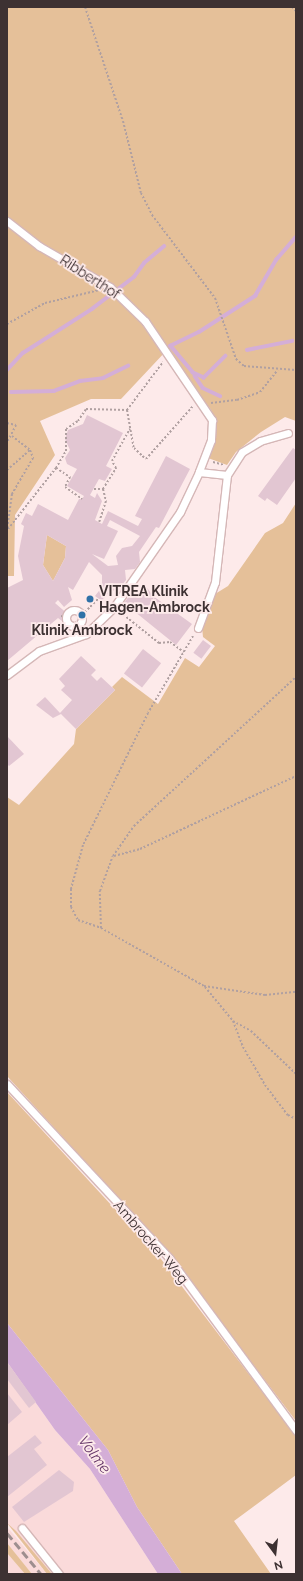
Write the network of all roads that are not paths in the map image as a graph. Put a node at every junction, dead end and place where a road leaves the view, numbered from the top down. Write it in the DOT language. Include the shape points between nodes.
graph roads {
  1 [pos="7,221"];
  2 [pos="288,433"];
  3 [pos="199,472"];
  4 [pos="227,474"];
  5 [pos="74,626"];
  6 [pos="198,628"];
  7 [pos="77,638"];
  8 [pos="7,675"];
  9 [pos="7,1084"];
  10 [pos="296,1430"];
  11 [pos="22,1528"];
  12 [pos="58,1574"];
  1 -- 3 [label="lane, Ribberthof" via="39,246 110,287 145,321 167,356 204,404 212,420 211,440"];
  2 -- 4 [label="lane" via="260,441 242,452"];
  3 -- 4 [label="lane"];
  3 -- 7 [label="lane" via="180,512 114,608"];
  4 -- 6 [label="lane" via="215,582"];
  5 -- 5 [label="lane" via="81,622 82,615 73,610 63,616 68,624"];
  5 -- 7 [label="lane"];
  7 -- 8 [label="lane" via="39,651"];
  9 -- 10 [label="lane, Ambrocker Weg" via="168,1258"];
  11 -- 12 [label="lane"];
}
